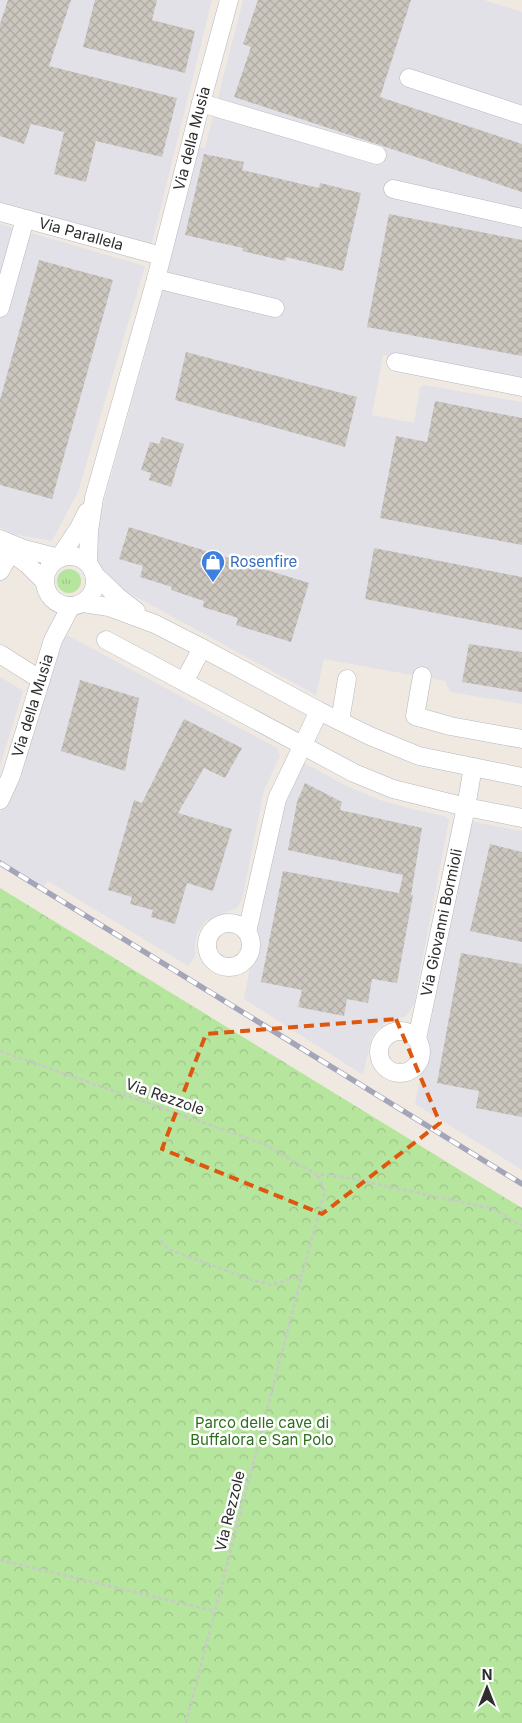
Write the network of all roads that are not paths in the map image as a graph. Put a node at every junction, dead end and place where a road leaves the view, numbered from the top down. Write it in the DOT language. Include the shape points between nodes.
graph roads {
  1 [pos="230,0"];
  2 [pos="409,78"];
  3 [pos="201,103"];
  4 [pos="522,116"];
  5 [pos="377,154"];
  6 [pos="393,189"];
  7 [pos="0,212"];
  8 [pos="522,218"];
  9 [pos="25,219"];
  10 [pos="161,256"];
  11 [pos="156,279"];
  12 [pos="0,308"];
  13 [pos="275,308"];
  14 [pos="396,362"];
  15 [pos="522,387"];
  16 [pos="94,498"];
  17 [pos="4,545"];
  18 [pos="59,558"];
  19 [pos="91,568"];
  20 [pos="0,571"];
  21 [pos="44,581"];
  22 [pos="52,600"];
  23 [pos="77,605"];
  24 [pos="155,624"];
  25 [pos="53,640"];
  26 [pos="106,640"];
  27 [pos="202,648"];
  28 [pos="0,654"];
  29 [pos="422,676"];
  30 [pos="347,679"];
  31 [pos="41,680"];
  32 [pos="184,682"];
  33 [pos="318,711"];
  34 [pos="340,721"];
  35 [pos="522,739"];
  36 [pos="301,746"];
  37 [pos="472,767"];
  38 [pos="522,777"];
  39 [pos="0,800"];
  40 [pos="466,807"];
  41 [pos="522,818"];
  42 [pos="247,932"];
  43 [pos="416,1039"];
  1 -- 3 [label="street, Via della Musia"];
  2 -- 4 [label="street"];
  3 -- 5 [label="street"];
  3 -- 10 [label="street, Via della Musia"];
  6 -- 8 [label="street"];
  7 -- 9 [label="street, Via Parallela"];
  9 -- 10 [label="street, Via Parallela"];
  9 -- 12 [label="street"];
  10 -- 11 [label="street, Via della Musia"];
  11 -- 13 [label="street"];
  11 -- 16 [label="street, Via della Musia"];
  14 -- 15 [label="street"];
  16 -- 18 [label="street, Via della Musia"];
  16 -- 19 [label="street, Via della Musia" via="89,531"];
  17 -- 18 [label="street"];
  17 -- 20 [label="street"];
  17 -- 21 [label="street"];
  18 -- 19 [label="street" via="74,556"];
  18 -- 21 [label="street, Via della Musia" via="48,567"];
  19 -- 23 [label="street, Via della Musia" via="94,590 90,597"];
  19 -- 24 [label="street" via="118,597"];
  21 -- 22 [label="street, Via della Musia"];
  22 -- 23 [label="street" via="64,606"];
  22 -- 25 [label="street, Via della Musia"];
  23 -- 24 [label="street" via="109,607"];
  23 -- 25 [label="street, Via della Musia"];
  24 -- 27 [label="street"];
  25 -- 31 [label="street, Via della Musia"];
  26 -- 32 [label="street"];
  27 -- 32 [label="street"];
  27 -- 33 [label="street"];
  28 -- 31 [label="street"];
  29 -- 35 [label="street" via="415,716"];
  30 -- 34 [label="street"];
  31 -- 39 [label="street, Via della Musia" via="11,776"];
  32 -- 36 [label="street"];
  33 -- 34 [label="street"];
  33 -- 36 [label="street"];
  34 -- 37 [label="street" via="419,756"];
  36 -- 40 [label="street" via="393,789"];
  36 -- 42 [label="street" via="277,799"];
  37 -- 38 [label="street"];
  37 -- 40 [label="street, Via Giovanni Bormioli"];
  40 -- 41 [label="street"];
  40 -- 43 [label="street, Via Giovanni Bormioli"];
}
